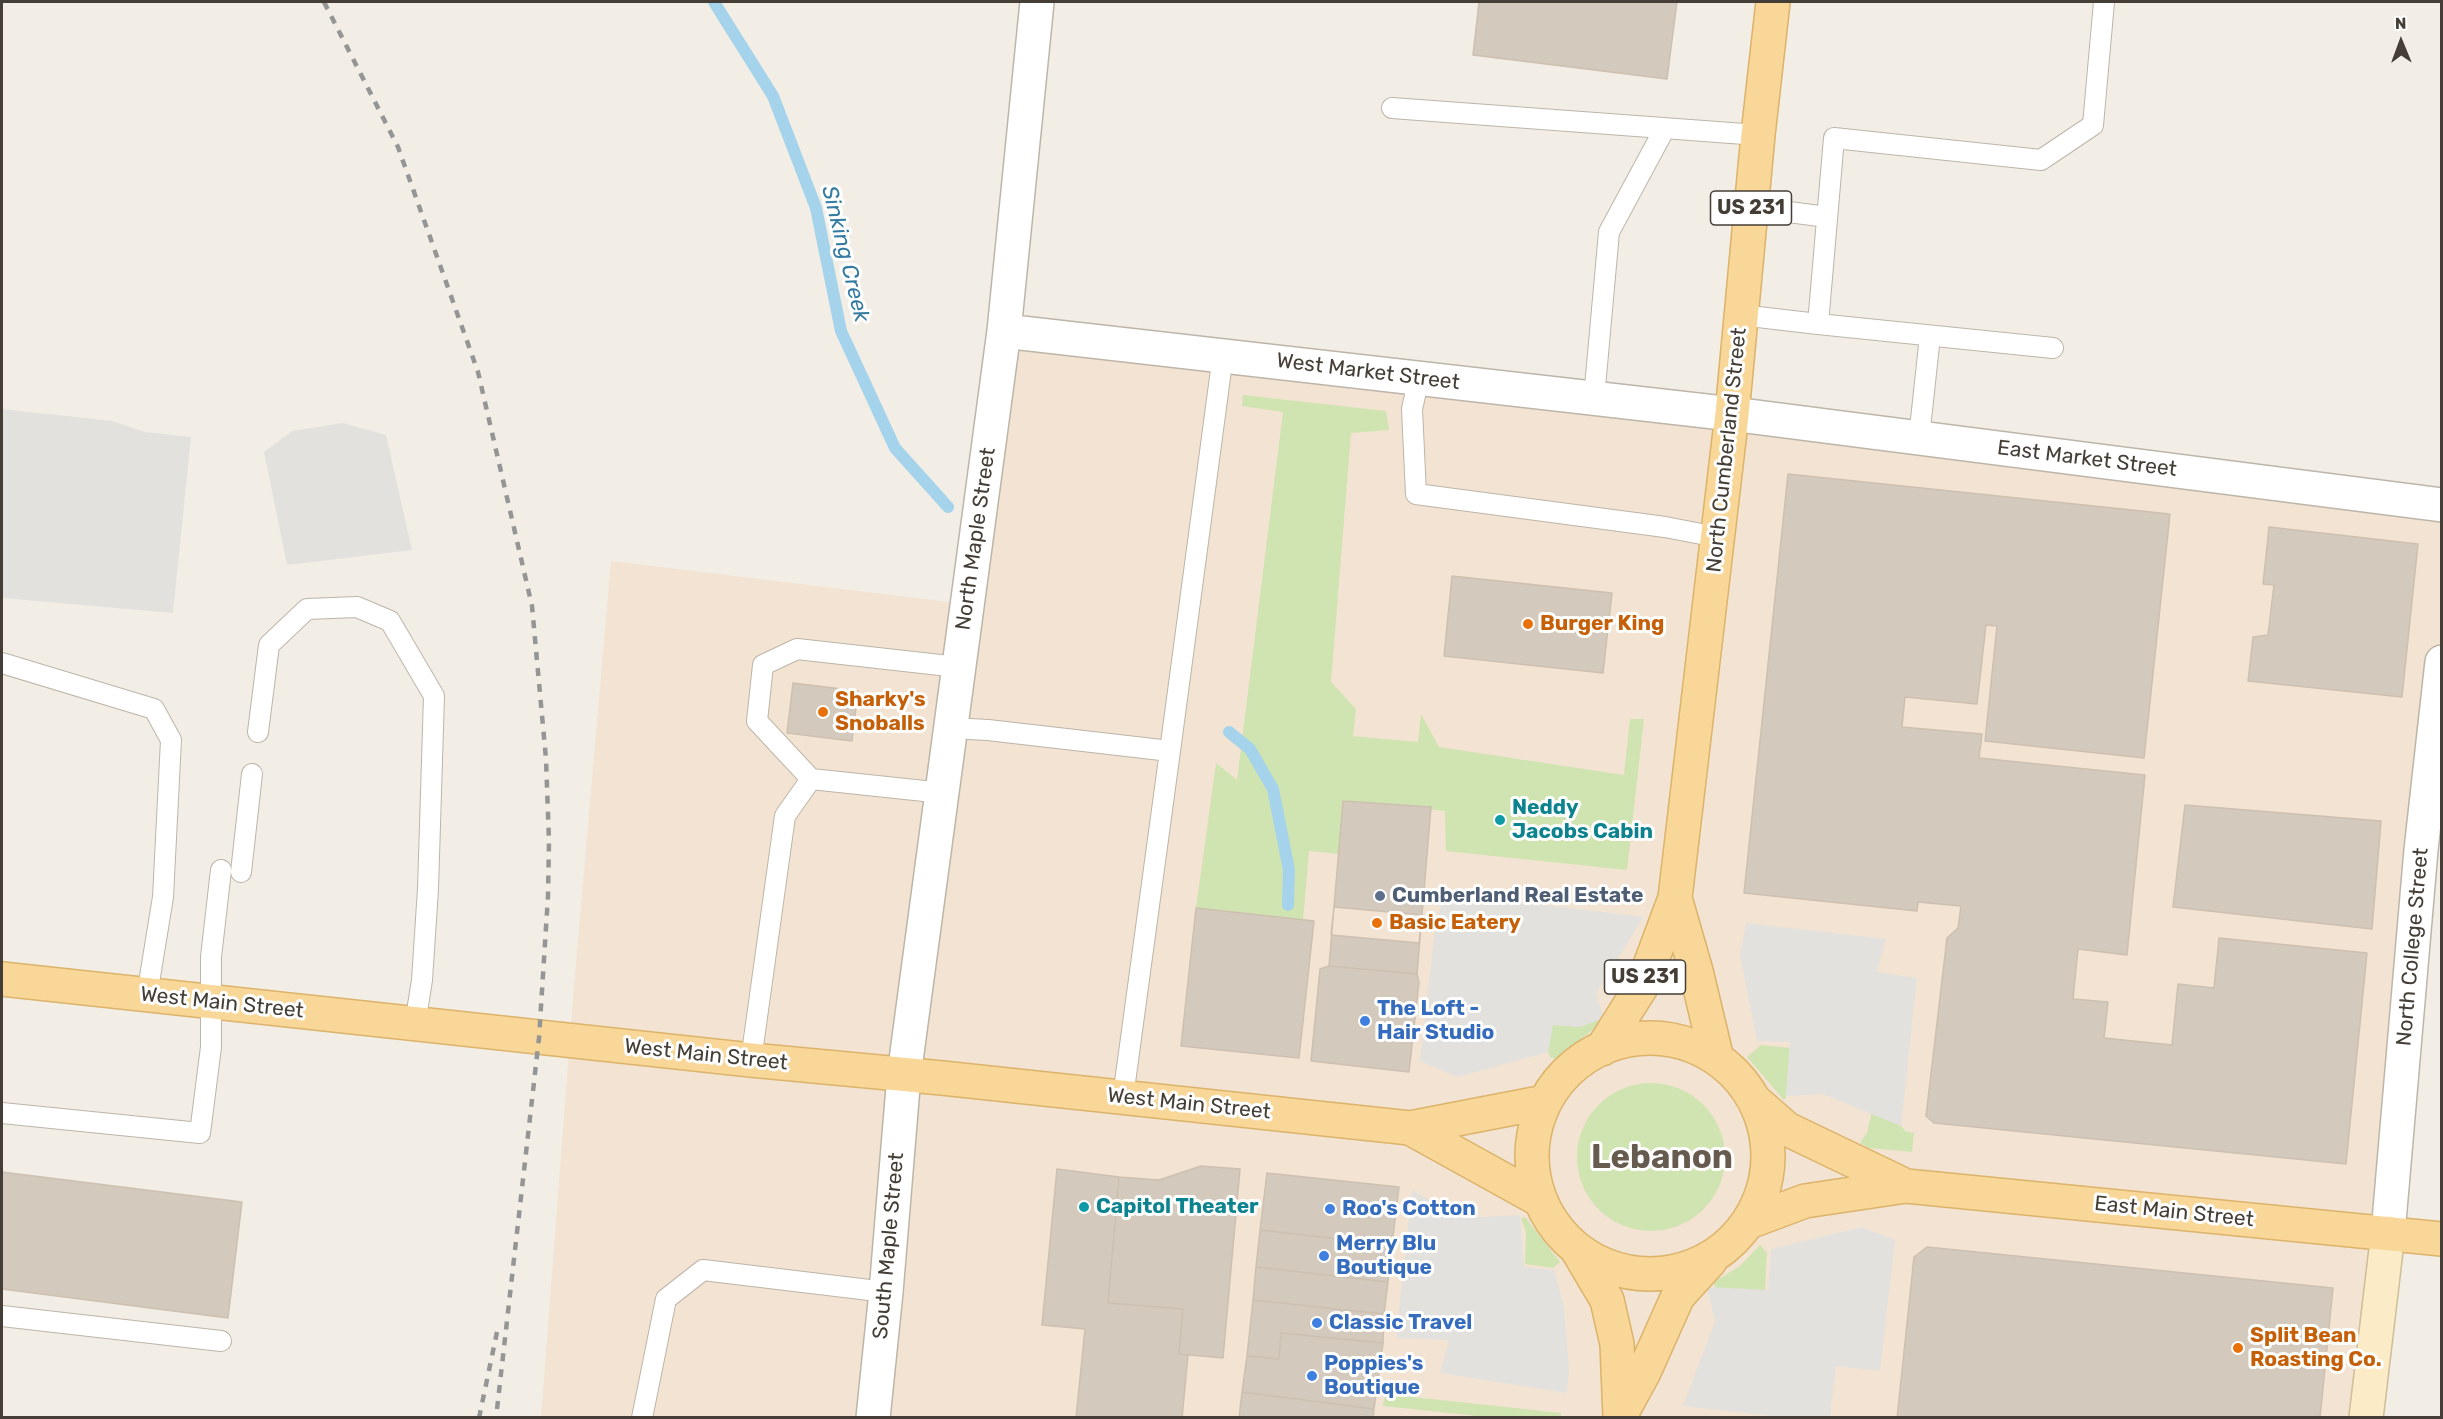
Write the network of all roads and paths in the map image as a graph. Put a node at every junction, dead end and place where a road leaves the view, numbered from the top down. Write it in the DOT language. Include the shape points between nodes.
graph roads {
  1 [pos="1037,2"];
  2 [pos="1773,2"];
  3 [pos="2104,2"];
  4 [pos="1392,108"];
  5 [pos="1665,128"];
  6 [pos="1758,135"];
  7 [pos="1751,207"];
  8 [pos="1827,217"];
  9 [pos="1742,315"];
  10 [pos="1818,324"];
  11 [pos="1004,331"];
  12 [pos="1930,336"];
  13 [pos="2053,348"];
  14 [pos="1223,356"];
  15 [pos="1419,378"];
  16 [pos="1594,398"];
  17 [pos="1732,414"];
  18 [pos="1919,438"];
  19 [pos="2442,505"];
  20 [pos="1717,537"];
  21 [pos="2442,662"];
  22 [pos="2,663"];
  23 [pos="958,667"];
  24 [pos="951,728"];
  25 [pos="258,732"];
  26 [pos="1170,751"];
  27 [pos="252,774"];
  28 [pos="811,779"];
  29 [pos="943,793"];
  30 [pos="221,870"];
  31 [pos="242,872"];
  32 [pos="1675,898"];
  33 [pos="2,979"];
  34 [pos="147,995"];
  35 [pos="212,1003"];
  36 [pos="416,1024"];
  37 [pos="1602,1049"];
  38 [pos="1717,1059"];
  39 [pos="751,1060"];
  40 [pos="904,1075"];
  41 [pos="1123,1097"];
  42 [pos="1755,1101"];
  43 [pos="1545,1102"];
  44 [pos="2,1113"];
  45 [pos="1410,1128"];
  46 [pos="1906,1186"];
  47 [pos="1540,1200"];
  48 [pos="1749,1222"];
  49 [pos="2388,1233"];
  50 [pos="2442,1239"];
  51 [pos="1578,1251"];
  52 [pos="1715,1255"];
  53 [pos="886,1292"];
  54 [pos="2,1316"];
  55 [pos="221,1341"];
  56 [pos="1620,1417"];
  57 [pos="642,1418"];
  58 [pos="873,1418"];
  59 [pos="2366,1418"];
  1 -- 11 [label="street, North Maple Street"];
  2 -- 6 [label="main road, North Cumberland Street / US 231"];
  3 -- 8 [label="lane" via="2093,126 2041,160 1834,138"];
  4 -- 5 [label="lane"];
  5 -- 6 [label="lane"];
  5 -- 16 [label="lane" via="1608,232"];
  6 -- 7 [label="main road, North Cumberland Street / US 231"];
  7 -- 8 [label="lane"];
  7 -- 9 [label="main road, North Cumberland Street / US 231"];
  8 -- 10 [label="lane"];
  9 -- 10 [label="lane"];
  9 -- 17 [label="main road, North Cumberland Street / US 231"];
  10 -- 12 [label="lane"];
  11 -- 14 [label="street, West Market Street"];
  11 -- 23 [label="street, North Maple Street"];
  12 -- 13 [label="lane"];
  12 -- 18 [label="lane"];
  14 -- 15 [label="street, West Market Street"];
  14 -- 26 [label="lane"];
  15 -- 16 [label="street, West Market Street"];
  15 -- 20 [label="lane" via="1412,409 1416,494"];
  16 -- 17 [label="street, West Market Street"];
  17 -- 18 [label="street, East Market Street"];
  17 -- 20 [label="main road, North Cumberland Street / US 231"];
  18 -- 19 [label="street, East Market Street"];
  20 -- 32 [label="main road, North Cumberland Street / US 231"];
  21 -- 49 [label="street, North College Street" via="2421,850"];
  22 -- 34 [label="lane" via="154,709 171,740 163,897"];
  23 -- 24 [label="street, North Maple Street"];
  23 -- 28 [label="lane" via="797,649 763,665 757,721"];
  24 -- 26 [label="lane"];
  24 -- 29 [label="street, North Maple Street"];
  25 -- 36 [label="lane" via="269,645 308,609 357,607 390,621 434,696 428,889"];
  26 -- 41 [label="lane"];
  27 -- 31 [label="lane"];
  28 -- 29 [label="lane"];
  28 -- 39 [label="lane" via="785,816"];
  29 -- 40 [label="street, North Maple Street"];
  30 -- 35 [label="lane" via="211,957"];
  32 -- 37 [label="main road, North Cumberland Street / US 231" via="1643,984"];
  32 -- 38 [label="main road, North Cumberland Street / US 231"];
  33 -- 34 [label="main road, West Main Street"];
  34 -- 35 [label="main road, West Main Street"];
  35 -- 36 [label="main road, West Main Street"];
  35 -- 44 [label="lane" via="211,1047 200,1133"];
  36 -- 39 [label="main road, West Main Street"];
  37 -- 38 [label="main road, US 231" via="1631,1040 1661,1039 1690,1045"];
  37 -- 43 [label="main road, US 231" via="1578,1062 1559,1080"];
  38 -- 42 [label="main road, US 231"];
  39 -- 40 [label="main road, West Main Street"];
  40 -- 41 [label="main road, West Main Street"];
  40 -- 53 [label="street, South Maple Street"];
  41 -- 45 [label="main road, West Main Street"];
  42 -- 46 [label="main road, East Main Street" via="1787,1129"];
  42 -- 48 [label="main road, US 231" via="1764,1125 1767,1175"];
  43 -- 45 [label="main road, West Main Street"];
  43 -- 47 [label="main road, US 231" via="1531,1151"];
  45 -- 47 [label="main road, West Main Street"];
  46 -- 48 [label="main road, East Main Street" via="1805,1201"];
  46 -- 49 [label="main road, East Main Street"];
  47 -- 51 [label="main road, US 231" via="1555,1228"];
  48 -- 52 [label="main road, US 231"];
  49 -- 50 [label="main road, East Main Street"];
  49 -- 59 [label="main road"];
  51 -- 52 [label="main road, US 231" via="1610,1268 1646,1274 1682,1270"];
  51 -- 56 [label="main road, US 231" via="1607,1300 1617,1344"];
  52 -- 56 [label="main road" via="1678,1296"];
  53 -- 57 [label="lane" via="703,1270 666,1299"];
  53 -- 58 [label="street, South Maple Street"];
  54 -- 55 [label="lane"];
}
